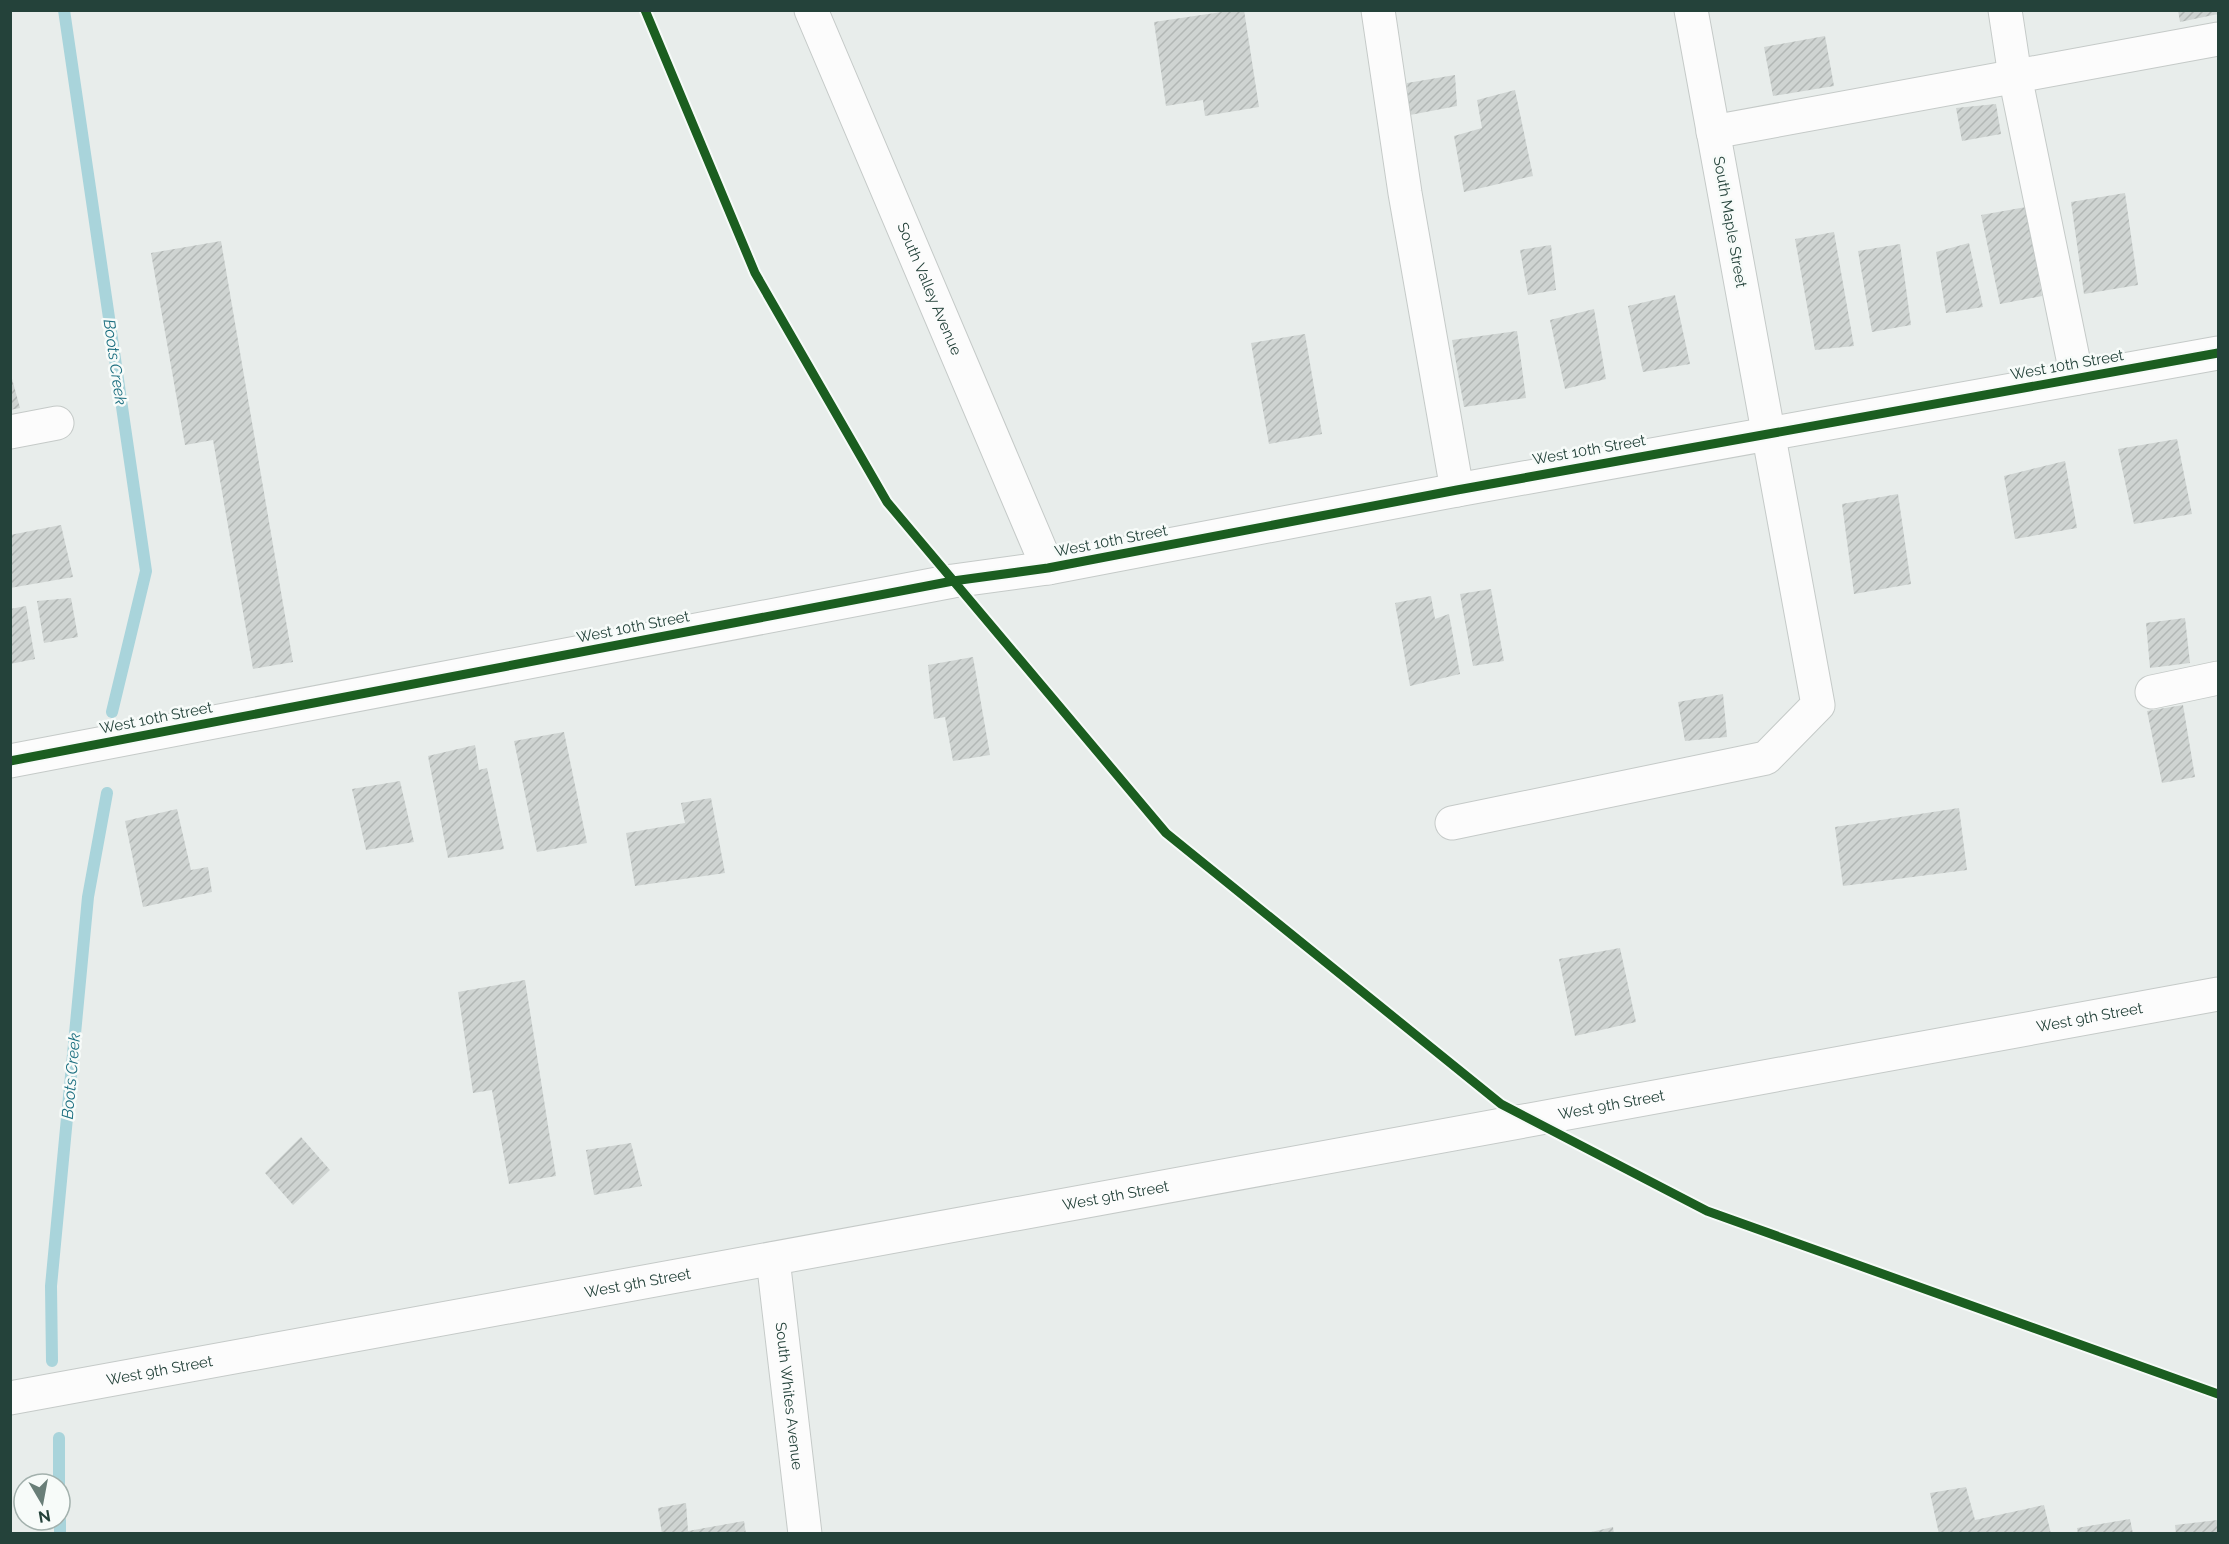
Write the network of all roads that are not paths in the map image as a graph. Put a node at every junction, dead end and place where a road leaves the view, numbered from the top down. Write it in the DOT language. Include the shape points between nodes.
graph roads {
  1 [pos="811,10"];
  2 [pos="1378,10"];
  3 [pos="1691,10"];
  4 [pos="2005,10"];
  5 [pos="2218,39"];
  6 [pos="2015,76"];
  7 [pos="1713,132"];
  8 [pos="2218,352"];
  9 [pos="2077,378"];
  10 [pos="57,423"];
  11 [pos="10,432"];
  12 [pos="1768,433"];
  13 [pos="1457,490"];
  14 [pos="1048,568"];
  15 [pos="2218,678"];
  16 [pos="2152,692"];
  17 [pos="10,761"];
  18 [pos="1452,823"];
  19 [pos="2218,994"];
  20 [pos="773,1258"];
  21 [pos="10,1398"];
  22 [pos="805,1533"];
  1 -- 14 [label="street, South Valley Avenue"];
  2 -- 13 [label="street" via="1405,193"];
  3 -- 7 [label="street, South Maple Street"];
  4 -- 6 [label="street"];
  5 -- 6 [label="street"];
  6 -- 7 [label="street"];
  6 -- 9 [label="street"];
  7 -- 12 [label="street, South Maple Street"];
  8 -- 9 [label="street, West 10th Street"];
  9 -- 12 [label="street, West 10th Street"];
  10 -- 11 [label="street"];
  12 -- 13 [label="street, West 10th Street"];
  12 -- 18 [label="street, South Maple Street" via="1818,705 1766,758"];
  13 -- 14 [label="street, West 10th Street"];
  14 -- 17 [label="street, West 10th Street" via="953,580"];
  15 -- 16 [label="street"];
  19 -- 20 [label="street, West 9th Street"];
  20 -- 21 [label="street, West 9th Street"];
  20 -- 22 [label="street, South Whites Avenue"];
}
